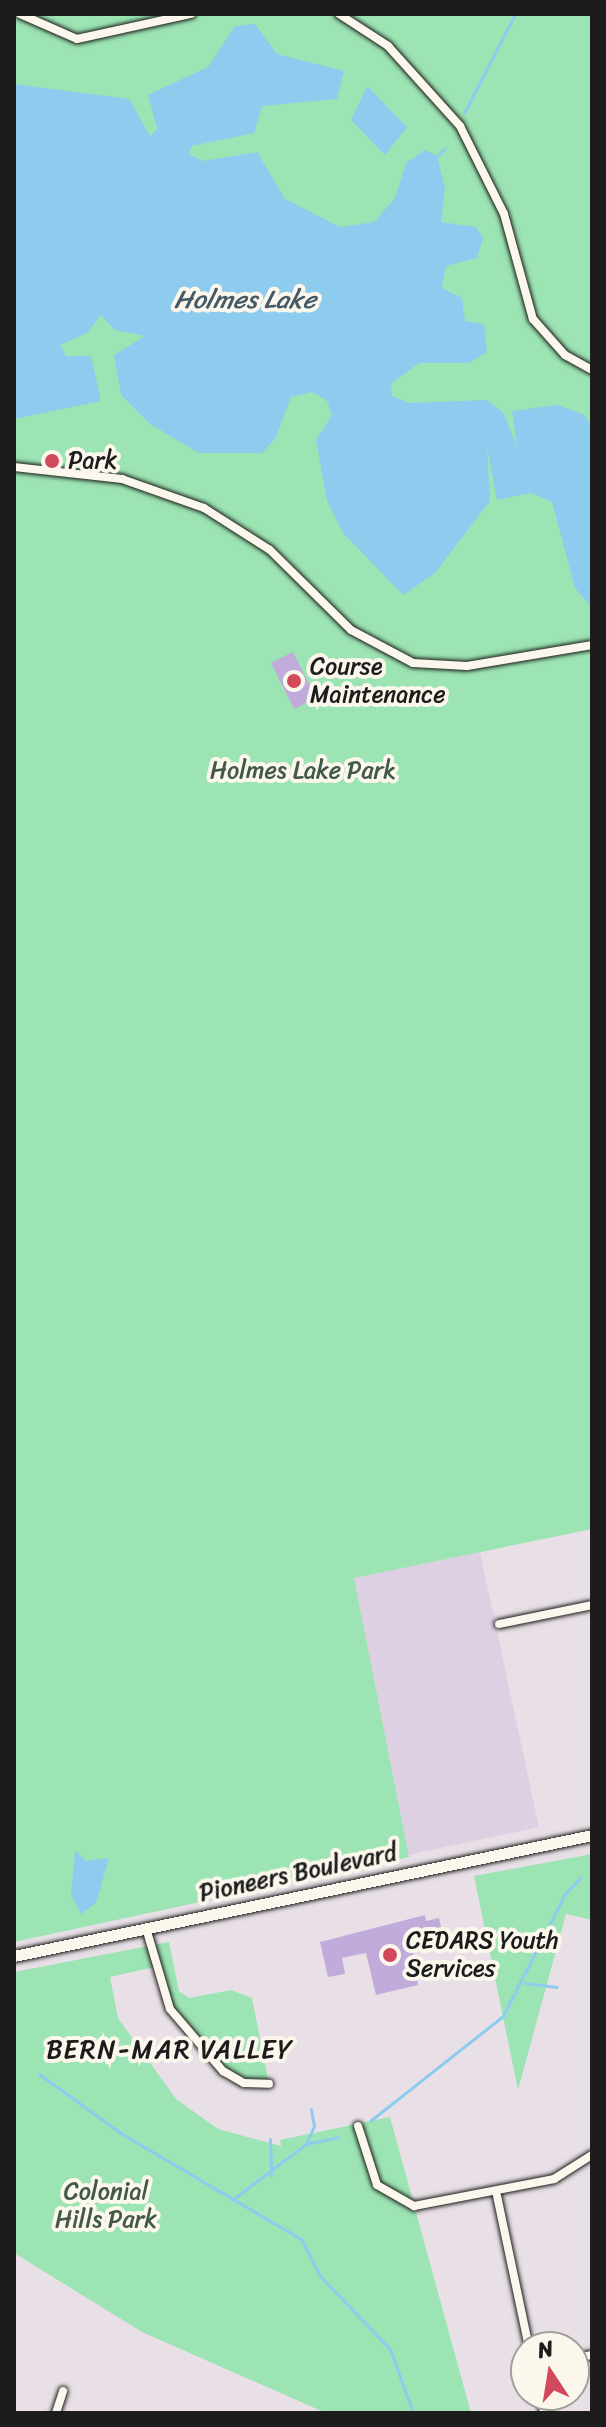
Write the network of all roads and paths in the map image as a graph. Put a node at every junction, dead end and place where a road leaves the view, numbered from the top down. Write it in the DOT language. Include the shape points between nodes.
graph roads {
  1 [pos="20,14"];
  2 [pos="191,14"];
  3 [pos="339,14"];
  4 [pos="592,370"];
  5 [pos="14,467"];
  6 [pos="592,645"];
  7 [pos="592,1605"];
  8 [pos="499,1624"];
  9 [pos="592,1835"];
  10 [pos="146,1928"];
  11 [pos="14,1956"];
  12 [pos="269,2084"];
  13 [pos="358,2126"];
  14 [pos="592,2155"];
  15 [pos="496,2191"];
  16 [pos="526,2331"];
  17 [pos="63,2391"];
  18 [pos="56,2413"];
  1 -- 2 [label="street" via="77,39"];
  3 -- 4 [label="street" via="396,53 460,126 504,214 533,319 565,355"];
  5 -- 6 [label="street" via="122,479 204,508 263,544 351,630 413,663 467,666"];
  7 -- 8 [label="street"];
  9 -- 10 [label="main road, Pioneers Boulevard"];
  10 -- 11 [label="main road, Pioneers Boulevard"];
  10 -- 12 [label="street" via="170,2009 223,2071 244,2083"];
  13 -- 15 [label="street" via="372,2178 394,2200 429,2206"];
  14 -- 15 [label="street" via="567,2175"];
  15 -- 16 [label="street"];
  17 -- 18 [label="street"];
}
